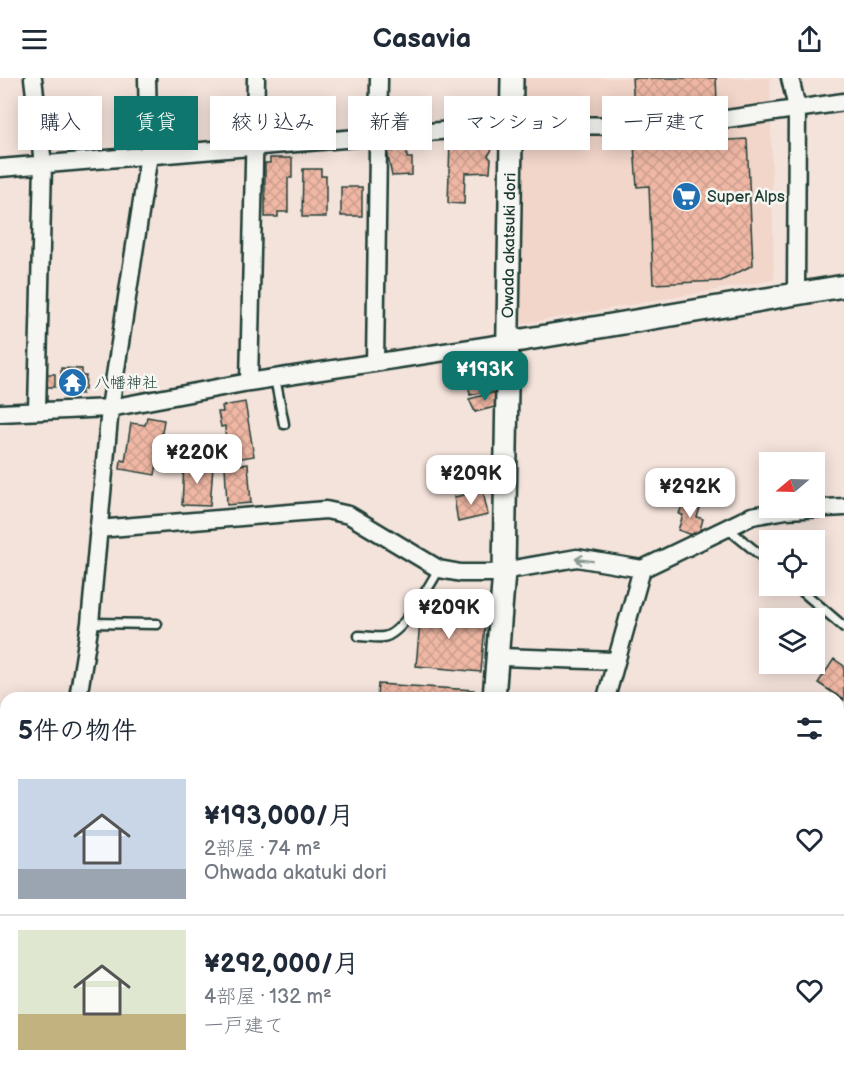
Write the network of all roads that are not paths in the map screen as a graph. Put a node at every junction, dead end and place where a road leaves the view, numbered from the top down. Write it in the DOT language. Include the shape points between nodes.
graph roads {
  1 [pos="33,78"];
  2 [pos="147,78"];
  3 [pos="256,78"];
  4 [pos="379,78"];
  5 [pos="513,78"];
  6 [pos="790,78"];
  7 [pos="256,96"];
  8 [pos="379,96"];
  9 [pos="512,96"];
  10 [pos="844,102"];
  11 [pos="797,108"];
  12 [pos="590,125"];
  13 [pos="210,150"];
  14 [pos="255,150"];
  15 [pos="378,150"];
  16 [pos="511,150"];
  17 [pos="150,155"];
  18 [pos="43,164"];
  19 [pos="0,168"];
  20 [pos="844,286"];
  21 [pos="796,293"];
  22 [pos="510,342"];
  23 [pos="375,363"];
  24 [pos="275,378"];
  25 [pos="249,382"];
  26 [pos="110,408"];
  27 [pos="37,410"];
  28 [pos="0,413"];
  29 [pos="284,424"];
  30 [pos="844,507"];
  31 [pos="728,528"];
  32 [pos="98,529"];
  33 [pos="759,554"];
  34 [pos="439,569"];
  35 [pos="642,570"];
  36 [pos="504,572"];
  37 [pos="808,596"];
  38 [pos="90,623"];
  39 [pos="157,624"];
  40 [pos="844,627"];
  41 [pos="359,636"];
  42 [pos="498,657"];
  43 [pos="616,661"];
  44 [pos="79,692"];
  45 [pos="495,692"];
  46 [pos="608,692"];
  1 -- 18 [label="street"];
  2 -- 17 [label="street"];
  3 -- 7 [label="street"];
  4 -- 8 [label="street"];
  5 -- 9 [label="street, Owada akatsuki dori"];
  6 -- 11 [label="street"];
  10 -- 11 [label="street"];
  11 -- 12 [label="street" via="678,126"];
  11 -- 21 [label="street"];
  13 -- 17 [label="street"];
  14 -- 25 [label="street"];
  15 -- 23 [label="street"];
  16 -- 22 [label="street, Owada akatsuki dori"];
  17 -- 18 [label="street"];
  17 -- 26 [label="street"];
  18 -- 19 [label="street"];
  18 -- 27 [label="street"];
  20 -- 21 [label="street"];
  21 -- 22 [label="street"];
  22 -- 23 [label="street"];
  22 -- 36 [label="street, Owada akatsuki dori"];
  23 -- 24 [label="street"];
  24 -- 25 [label="street"];
  24 -- 29 [label="lane"];
  25 -- 26 [label="street"];
  26 -- 27 [label="street"];
  26 -- 32 [label="street"];
  27 -- 28 [label="street"];
  30 -- 31 [label="street" via="752,516"];
  31 -- 33 [label="lane"];
  31 -- 35 [label="street"];
  32 -- 34 [label="street" via="326,510 349,515"];
  32 -- 38 [label="street"];
  34 -- 36 [label="street"];
  34 -- 41 [label="lane" via="417,605 390,635"];
  35 -- 36 [label="street, one-way" via="577,558"];
  35 -- 43 [label="street"];
  36 -- 42 [label="street, Owada akatsuki dori"];
  37 -- 40 [label="lane"];
  38 -- 39 [label="lane"];
  38 -- 44 [label="street"];
  42 -- 43 [label="street"];
  42 -- 45 [label="street, Owada akatsuki dori"];
  43 -- 46 [label="street"];
}
